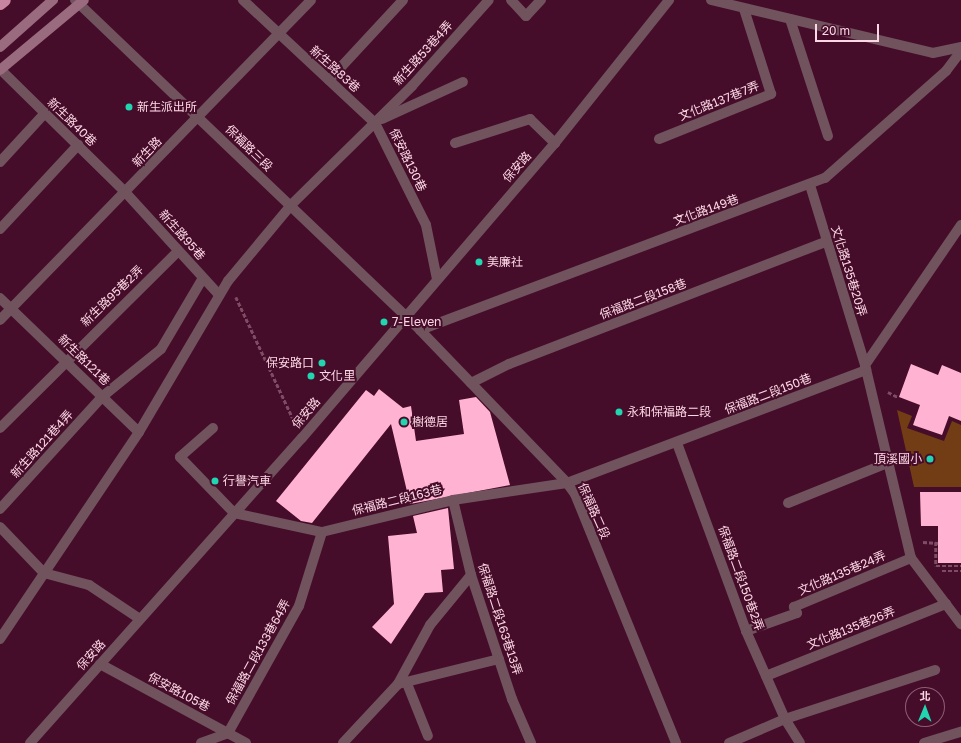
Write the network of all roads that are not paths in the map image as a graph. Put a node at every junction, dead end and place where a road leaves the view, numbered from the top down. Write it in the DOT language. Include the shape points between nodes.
graph roads {
  1 [pos="5,0"];
  2 [pos="52,0"];
  3 [pos="244,0"];
  4 [pos="311,0"];
  5 [pos="402,0"];
  6 [pos="489,0"];
  7 [pos="511,0"];
  8 [pos="541,0"];
  9 [pos="669,0"];
  10 [pos="711,0"];
  11 [pos="79,1"];
  12 [pos="0,4"];
  13 [pos="744,9"];
  14 [pos="790,19"];
  15 [pos="278,34"];
  16 [pos="0,46"];
  17 [pos="961,47"];
  18 [pos="961,51"];
  19 [pos="0,70"];
  20 [pos="329,80"];
  21 [pos="463,82"];
  22 [pos="45,113"];
  23 [pos="198,117"];
  24 [pos="375,122"];
  25 [pos="828,136"];
  26 [pos="659,138"];
  27 [pos="455,143"];
  28 [pos="555,143"];
  29 [pos="78,145"];
  30 [pos="0,162"];
  31 [pos="810,184"];
  32 [pos="126,192"];
  33 [pos="291,205"];
  34 [pos="961,225"];
  35 [pos="0,229"];
  36 [pos="826,242"];
  37 [pos="178,251"];
  38 [pos="203,278"];
  39 [pos="437,279"];
  40 [pos="219,295"];
  41 [pos="0,298"];
  42 [pos="11,308"];
  43 [pos="404,316"];
  44 [pos="0,320"];
  45 [pos="420,330"];
  46 [pos="65,360"];
  47 [pos="866,368"];
  48 [pos="471,383"];
  49 [pos="103,396"];
  50 [pos="0,428"];
  51 [pos="212,428"];
  52 [pos="139,432"];
  53 [pos="677,443"];
  54 [pos="890,462"];
  55 [pos="568,483"];
  56 [pos="453,500"];
  57 [pos="788,502"];
  58 [pos="0,509"];
  59 [pos="234,514"];
  60 [pos="0,527"];
  61 [pos="322,532"];
  62 [pos="911,558"];
  63 [pos="44,573"];
  64 [pos="471,575"];
  65 [pos="946,604"];
  66 [pos="140,619"];
  67 [pos="961,624"];
  68 [pos="746,631"];
  69 [pos="0,639"];
  70 [pos="499,659"];
  71 [pos="100,664"];
  72 [pos="935,670"];
  73 [pos="766,676"];
  74 [pos="402,682"];
  75 [pos="785,719"];
  76 [pos="961,732"];
  77 [pos="228,733"];
  78 [pos="428,736"];
  79 [pos="30,743"];
  80 [pos="201,743"];
  81 [pos="246,743"];
  82 [pos="343,743"];
  83 [pos="531,743"];
  84 [pos="676,743"];
  85 [pos="730,743"];
  86 [pos="800,743"];
  87 [pos="924,743"];
  1 -- 12 [label="highway"];
  2 -- 16 [label="main road"];
  3 -- 15 [label="street, 新生路83巷"];
  4 -- 15 [label="street, 新生路"];
  5 -- 20 [label="street"];
  6 -- 24 [label="street, 新生路53巷4弄"];
  7 -- 8 [label="street" via="526,16"];
  9 -- 28 [label="street, 保安路"];
  10 -- 13 [label="street"];
  11 -- 19 [label="main road"];
  11 -- 23 [label="street, 保福路三段"];
  13 -- 14 [label="street"];
  13 -- 26 [label="street, 文化路137巷7弄" via="771,94"];
  14 -- 17 [label="street" via="933,53"];
  14 -- 25 [label="street"];
  15 -- 20 [label="street, 新生路83巷"];
  15 -- 23 [label="street, 新生路"];
  18 -- 31 [label="street, 文化路149巷" via="946,71 838,168"];
  19 -- 22 [label="street, 新生路40巷"];
  20 -- 24 [label="street, 新生路83巷"];
  21 -- 24 [label="street, 保安路130巷"];
  22 -- 29 [label="street, 新生路40巷"];
  22 -- 30 [label="street"];
  23 -- 32 [label="street, 新生路"];
  23 -- 33 [label="street, 保福路三段"];
  24 -- 33 [label="street, 新生路53巷4弄"];
  24 -- 39 [label="street, 保安路130巷" via="426,225"];
  27 -- 28 [label="street" via="530,119"];
  28 -- 39 [label="street, 保安路"];
  29 -- 32 [label="street, 新生路40巷"];
  29 -- 35 [label="street"];
  31 -- 36 [label="street, 文化路135巷20弄"];
  31 -- 45 [label="street, 文化路149巷"];
  32 -- 37 [label="street, 新生路95巷"];
  32 -- 42 [label="street, 新生路"];
  33 -- 40 [label="street, 新生路53巷4弄"];
  33 -- 43 [label="street, 保福路三段"];
  34 -- 47 [label="street"];
  36 -- 47 [label="street, 文化路135巷20弄"];
  36 -- 48 [label="street, 保福路二段158巷" via="509,364"];
  37 -- 38 [label="street, 新生路95巷"];
  37 -- 46 [label="street, 新生路95巷2弄"];
  38 -- 40 [label="street, 新生路95巷"];
  38 -- 49 [label="street, 新生路121巷4弄" via="161,349"];
  39 -- 43 [label="street, 保安路"];
  40 -- 52 [label="street, 新生路53巷4弄"];
  41 -- 42 [label="street, 新生路121巷"];
  42 -- 44 [label="street, 新生路"];
  42 -- 46 [label="street, 新生路121巷"];
  43 -- 45 [label="street, 保福路二段"];
  43 -- 59 [label="street, 保安路" via="302,438"];
  45 -- 48 [label="street, 保福路二段"];
  46 -- 49 [label="street, 新生路121巷"];
  46 -- 50 [label="street, 新生路95巷2弄"];
  47 -- 53 [label="street, 保福路二段150巷"];
  47 -- 54 [label="street, 文化路135巷20弄"];
  48 -- 55 [label="street, 保福路二段"];
  49 -- 52 [label="street, 新生路121巷"];
  49 -- 58 [label="street, 新生路121巷4弄"];
  51 -- 59 [label="street" via="180,457"];
  52 -- 63 [label="street, 新生路53巷4弄"];
  53 -- 55 [label="street, 保福路二段150巷"];
  53 -- 68 [label="street, 保福路二段150巷2弄"];
  54 -- 57 [label="street"];
  54 -- 62 [label="street, 文化路135巷20弄"];
  55 -- 56 [label="street, 保福路二段163巷"];
  55 -- 84 [label="street, 保福路二段" via="575,494"];
  56 -- 61 [label="street, 保福路二段163巷"];
  56 -- 64 [label="street, 保福路二段163巷13弄"];
  59 -- 61 [label="street, 保福路二段163巷"];
  59 -- 66 [label="street, 保安路"];
  60 -- 63 [label="street"];
  61 -- 77 [label="street, 保福路二段133巷64弄" via="299,606"];
  62 -- 65 [label="street"];
  62 -- 68 [label="street, 文化路135巷24弄" via="794,607 797,613"];
  63 -- 66 [label="street" via="89,585"];
  63 -- 69 [label="street, 新生路53巷4弄"];
  64 -- 70 [label="street, 保福路二段163巷13弄"];
  64 -- 74 [label="street" via="430,625"];
  65 -- 67 [label="street"];
  65 -- 73 [label="street, 文化路135巷26弄"];
  66 -- 71 [label="street, 保安路"];
  68 -- 73 [label="street, 保福路二段150巷2弄"];
  70 -- 74 [label="street"];
  70 -- 83 [label="street, 保福路二段163巷13弄"];
  71 -- 77 [label="street, 保安路105巷"];
  71 -- 79 [label="street, 保安路"];
  72 -- 75 [label="street"];
  73 -- 75 [label="street, 保福路二段150巷2弄"];
  74 -- 78 [label="street"];
  74 -- 82 [label="street"];
  75 -- 85 [label="street"];
  75 -- 86 [label="street, 保福路二段150巷2弄"];
  76 -- 87 [label="street"];
  77 -- 80 [label="street"];
  77 -- 81 [label="street, 保安路105巷"];
}
